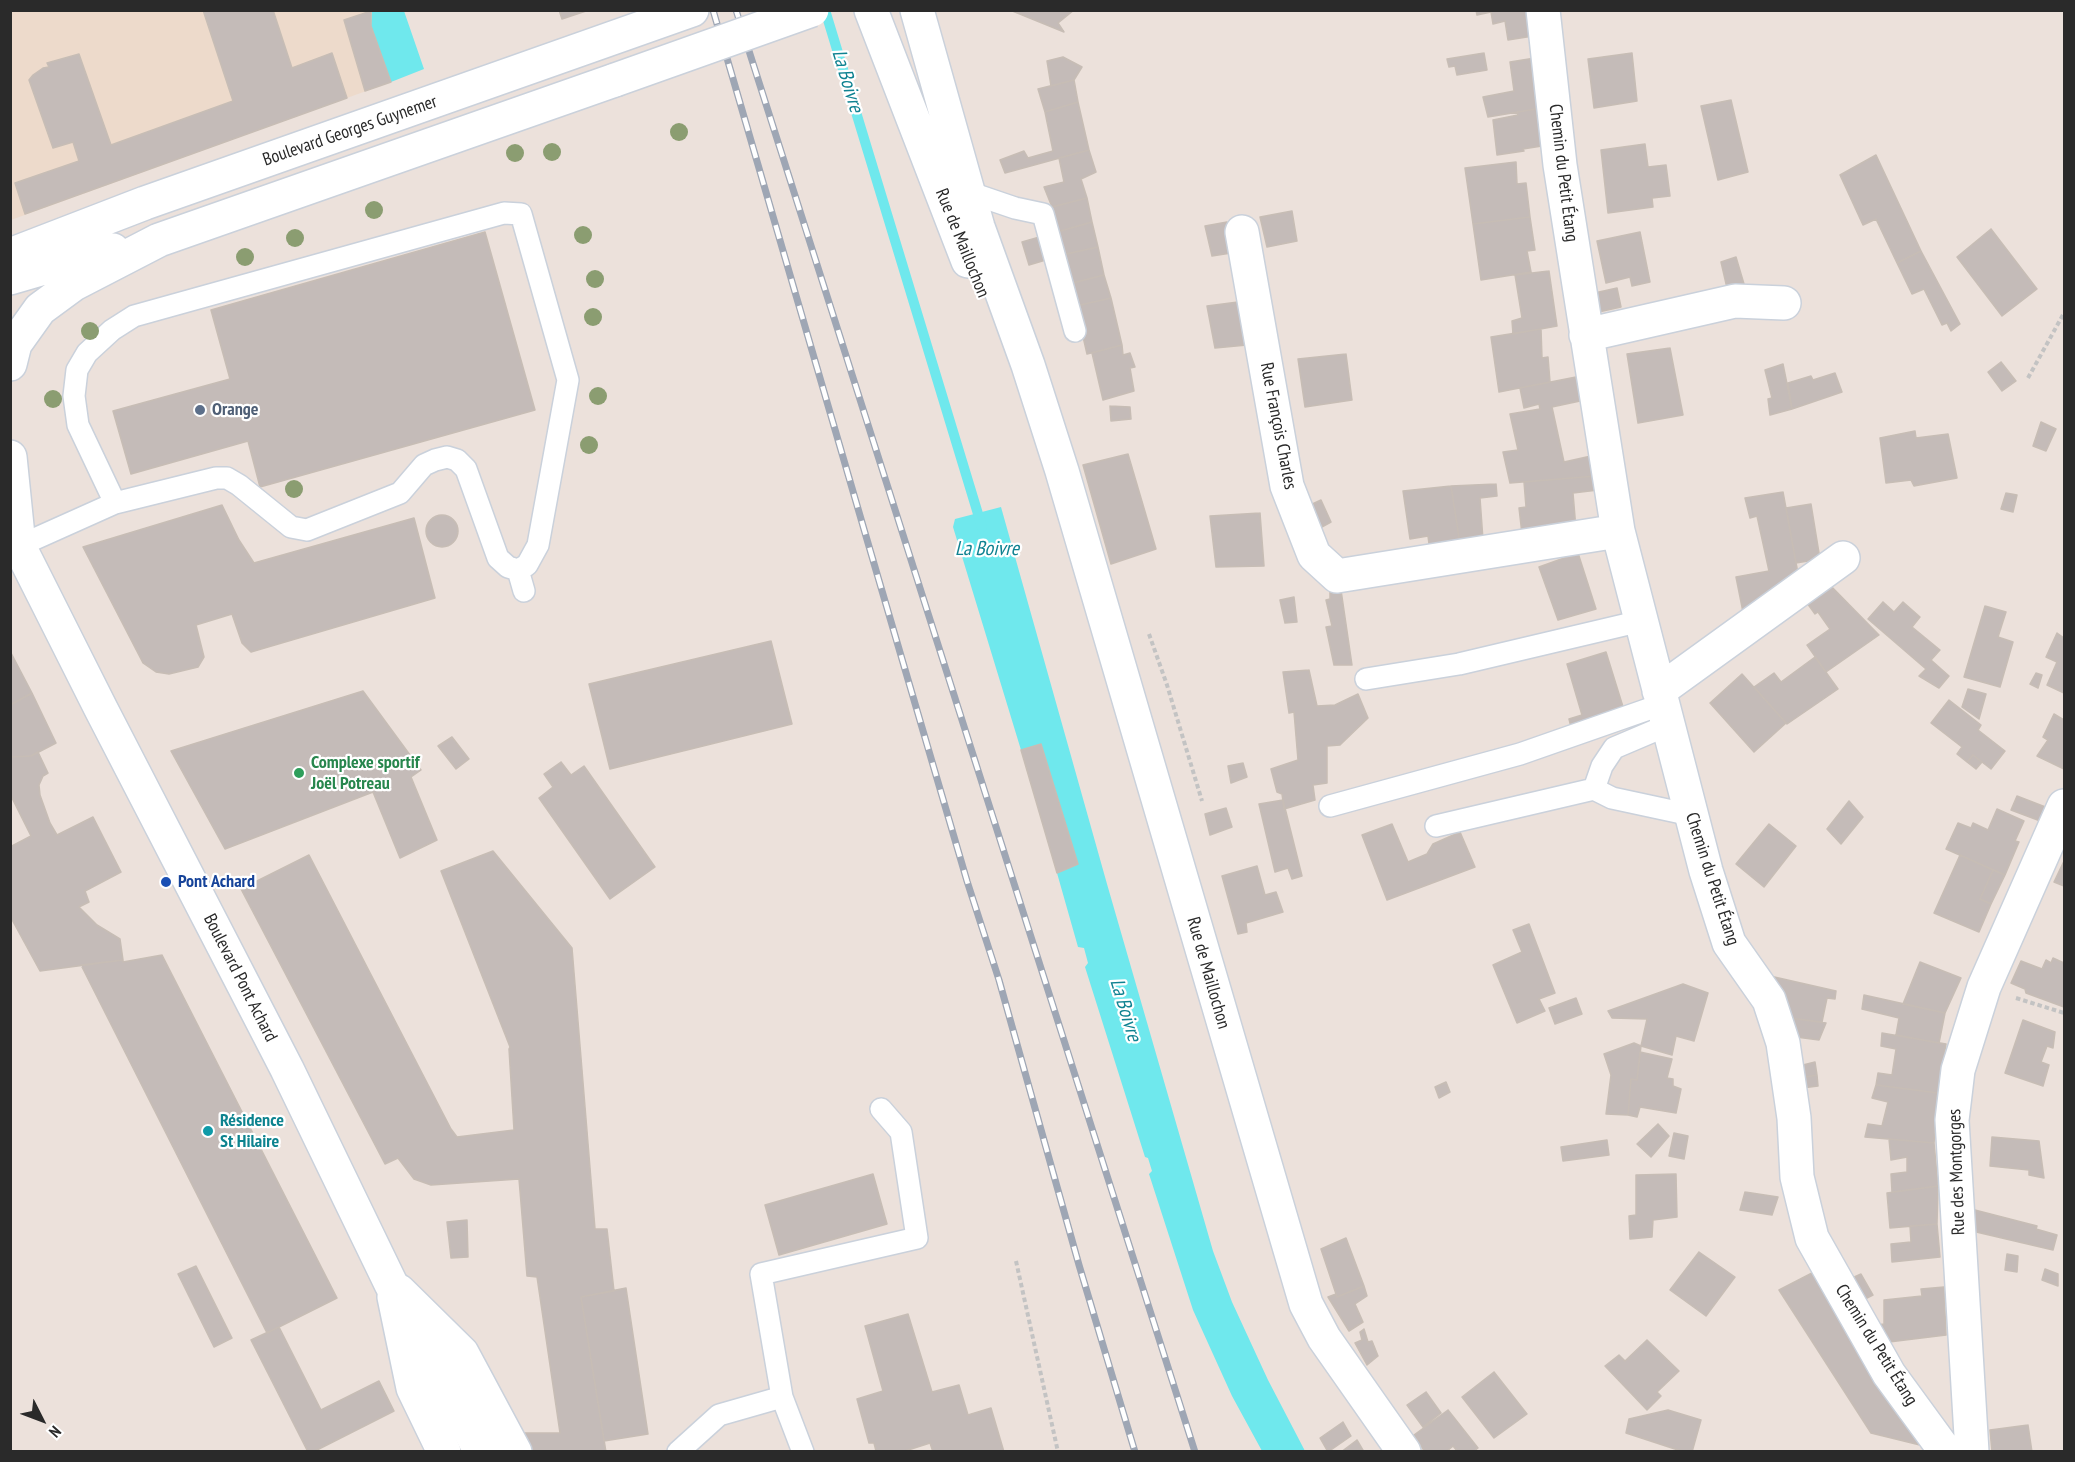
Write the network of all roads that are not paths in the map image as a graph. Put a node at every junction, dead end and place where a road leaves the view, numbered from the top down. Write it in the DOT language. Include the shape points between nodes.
graph roads {
  1 [pos="692,10"];
  2 [pos="812,10"];
  3 [pos="871,10"];
  4 [pos="917,10"];
  5 [pos="1543,10"];
  6 [pos="968,192"];
  7 [pos="1242,232"];
  8 [pos="159,240"];
  9 [pos="10,255"];
  10 [pos="10,278"];
  11 [pos="1784,303"];
  12 [pos="1075,331"];
  13 [pos="1586,335"];
  14 [pos="10,364"];
  15 [pos="10,457"];
  16 [pos="1062,471"];
  17 [pos="115,504"];
  18 [pos="1618,531"];
  19 [pos="13,534"];
  20 [pos="1844,558"];
  21 [pos="518,570"];
  22 [pos="524,591"];
  23 [pos="1641,621"];
  24 [pos="1366,679"];
  25 [pos="1663,707"];
  26 [pos="1594,789"];
  27 [pos="1330,806"];
  28 [pos="2064,806"];
  29 [pos="1691,815"];
  30 [pos="1437,826"];
  31 [pos="881,1109"];
  32 [pos="391,1284"];
  33 [pos="782,1397"];
  34 [pos="444,1452"];
  35 [pos="481,1452"];
  36 [pos="514,1452"];
  37 [pos="678,1452"];
  38 [pos="802,1452"];
  39 [pos="1404,1452"];
  40 [pos="1946,1452"];
  41 [pos="1972,1452"];
  1 -- 9 [label="street, Boulevard Georges Guynemer" via="145,203"];
  2 -- 8 [label="street, bridge"];
  3 -- 16 [label="street, Rue de Maillochon" via="973,275"];
  4 -- 6 [label="street, Rue de Maillochon"];
  5 -- 13 [label="street, Chemin du Petit Étang" via="1560,165"];
  6 -- 12 [label="lane" via="1043,214"];
  6 -- 16 [label="street, Rue de Maillochon"];
  7 -- 18 [label="street, Rue François Charles" via="1287,486 1314,555 1337,576"];
  8 -- 10 [label="street"];
  8 -- 14 [label="street" via="75,284 40,309 15,344"];
  11 -- 13 [label="street" via="1735,301"];
  13 -- 18 [label="street, Chemin du Petit Étang"];
  15 -- 19 [label="street"];
  16 -- 39 [label="street, Rue de Maillochon" via="1306,1304 1324,1338"];
  17 -- 19 [label="lane"];
  17 -- 21 [label="lane" via="226,478 291,527 307,530 400,493 424,465 447,457 466,469 498,558"];
  17 -- 21 [label="lane" via="78,425 74,396 77,370 87,353 112,330 134,316 504,213 521,214 568,380 538,545 527,565"];
  18 -- 23 [label="street, Chemin du Petit Étang"];
  19 -- 32 [label="street, Boulevard Pont Achard" via="287,1069"];
  20 -- 25 [label="street"];
  21 -- 22 [label="lane"];
  23 -- 24 [label="lane" via="1459,664"];
  23 -- 25 [label="street, Chemin du Petit Étang"];
  25 -- 26 [label="lane" via="1614,748"];
  25 -- 27 [label="lane" via="1520,754"];
  25 -- 29 [label="street, Chemin du Petit Étang"];
  26 -- 29 [label="lane" via="1612,798"];
  26 -- 30 [label="lane"];
  28 -- 41 [label="street, Rue des Montgorges" via="1984,987 1958,1070 1952,1120"];
  29 -- 40 [label="street, Chemin du Petit Étang" via="1729,944 1769,1000 1783,1043 1794,1118 1797,1177 1812,1239 1889,1374"];
  31 -- 33 [label="lane" via="902,1132 917,1238 761,1274"];
  32 -- 34 [label="street, Boulevard Pont Achard" via="412,1388"];
  32 -- 35 [label="street, Boulevard Pont Achard"];
  32 -- 36 [label="street, Boulevard Pont Achard" via="462,1353"];
  33 -- 37 [label="lane" via="719,1416"];
  33 -- 38 [label="lane"];
}
